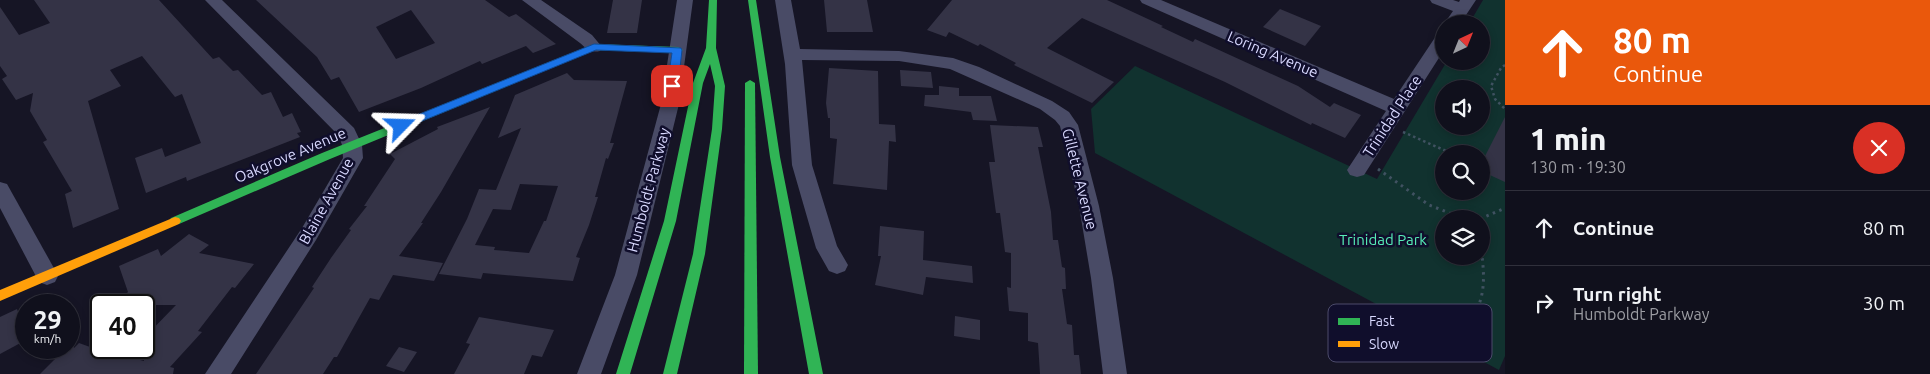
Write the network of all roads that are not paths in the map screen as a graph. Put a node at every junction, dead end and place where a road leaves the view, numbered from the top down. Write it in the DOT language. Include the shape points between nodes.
graph roads {
  1 [pos="213,0"];
  2 [pos="530,0"];
  3 [pos="686,0"];
  4 [pos="713,0"];
  5 [pos="752,0"];
  6 [pos="783,0"];
  7 [pos="1148,0"];
  8 [pos="1438,0"];
  9 [pos="1465,5"];
  10 [pos="594,47"];
  11 [pos="712,48"];
  12 [pos="678,50"];
  13 [pos="1435,51"];
  14 [pos="792,54"];
  15 [pos="760,61"];
  16 [pos="1397,108"];
  17 [pos="352,146"];
  18 [pos="1357,170"];
  19 [pos="0,189"];
  20 [pos="837,265"];
  21 [pos="47,276"];
  22 [pos="0,296"];
  23 [pos="217,374"];
  24 [pos="589,374"];
  25 [pos="623,374"];
  26 [pos="670,374"];
  27 [pos="751,374"];
  28 [pos="816,374"];
  29 [pos="1115,374"];
  1 -- 17 [label="street, Blaine Avenue" via="347,133"];
  2 -- 10 [label="street"];
  3 -- 12 [label="street, Humboldt Parkway"];
  4 -- 11 [label="main road"];
  5 -- 15 [label="main road"];
  6 -- 14 [label="street"];
  7 -- 16 [label="street, Loring Avenue"];
  8 -- 9 [label="street"];
  10 -- 12 [label="main road"];
  10 -- 17 [label="main road, Oakgrove Avenue"];
  11 -- 25 [label="main road" via="698,83 670,222"];
  11 -- 26 [label="main road" via="720,86 711,176 699,254"];
  12 -- 24 [label="street, Humboldt Parkway" via="670,104 626,275"];
  13 -- 16 [label="street, Trinidad Place"];
  14 -- 20 [label="street" via="802,165 827,248"];
  14 -- 29 [label="street, Gillette Avenue" via="899,56 953,64 1046,105 1062,116 1069,125 1089,206"];
  15 -- 27 [label="main road" via="750,80"];
  15 -- 28 [label="main road" via="766,80 774,157"];
  16 -- 18 [label="street, Trinidad Place"];
  17 -- 21 [label="main road, Oakgrove Avenue"];
  17 -- 23 [label="street, Blaine Avenue" via="353,158 309,234"];
  19 -- 21 [label="street"];
  21 -- 22 [label="main road, Oakgrove Avenue"];
}
